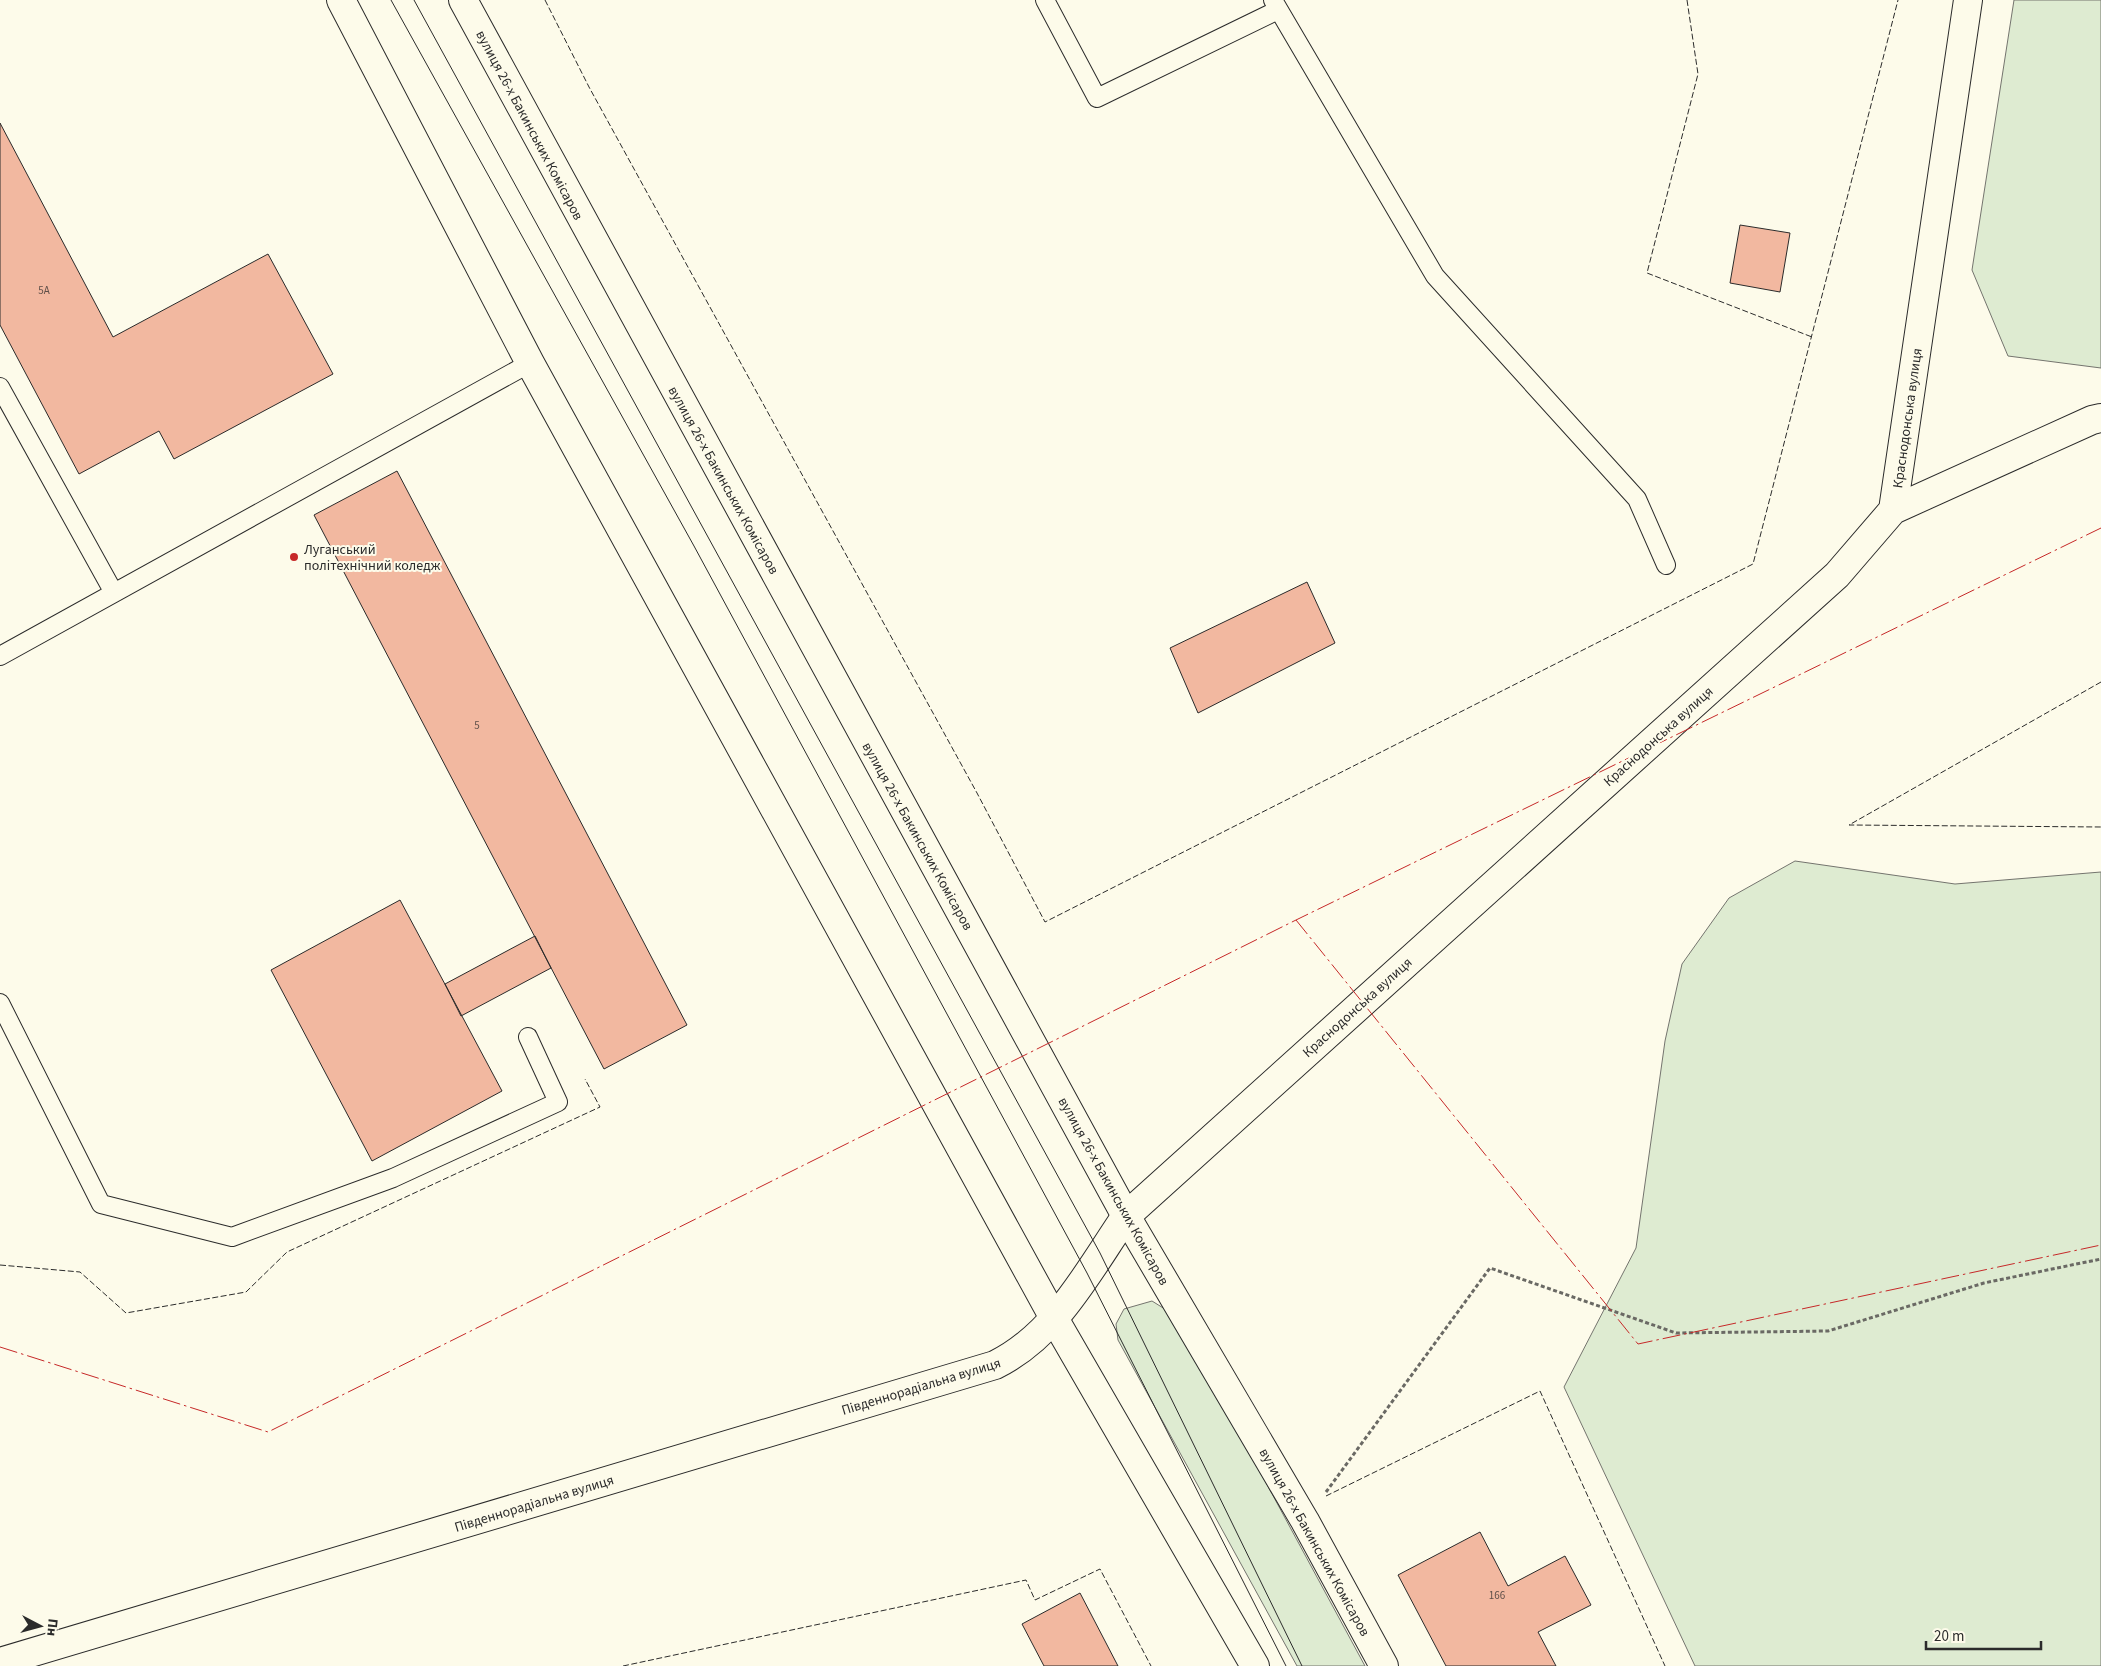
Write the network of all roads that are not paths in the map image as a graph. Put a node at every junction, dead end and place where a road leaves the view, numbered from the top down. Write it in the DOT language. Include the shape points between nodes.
graph roads {
  1 [pos="341,0"];
  2 [pos="463,0"];
  3 [pos="1045,0"];
  4 [pos="1968,0"];
  5 [pos="1276,5"];
  6 [pos="530,363"];
  7 [pos="0,387"];
  8 [pos="2101,418"];
  9 [pos="1893,510"];
  10 [pos="1666,565"];
  11 [pos="114,593"];
  12 [pos="0,656"];
  13 [pos="0,1003"];
  14 [pos="528,1037"];
  15 [pos="1126,1216"];
  16 [pos="1055,1320"];
  17 [pos="0,1662"];
  18 [pos="1255,1666"];
  19 [pos="1384,1666"];
  1 -- 6 [label="street"];
  2 -- 15 [label="street, вулиця 26-х Бакинських Комісаров"];
  3 -- 5 [label="lane" via="1097,98"];
  4 -- 9 [label="street, Краснодонська вулиця"];
  5 -- 10 [label="lane" via="1435,276 1637,499"];
  6 -- 11 [label="lane"];
  6 -- 16 [label="street"];
  7 -- 11 [label="lane"];
  8 -- 9 [label="street"];
  9 -- 15 [label="street, Краснодонська вулиця" via="1837,575"];
  11 -- 12 [label="lane"];
  13 -- 14 [label="lane" via="100,1204 232,1236 393,1178 558,1102"];
  15 -- 16 [label="street, Краснодонська вулиця"];
  15 -- 19 [label="street, вулиця 26-х Бакинських Комісаров" via="1305,1521"];
  16 -- 17 [label="street, Південнорадіальна вулиця" via="1014,1355 995,1365"];
  16 -- 18 [label="street"];
}
